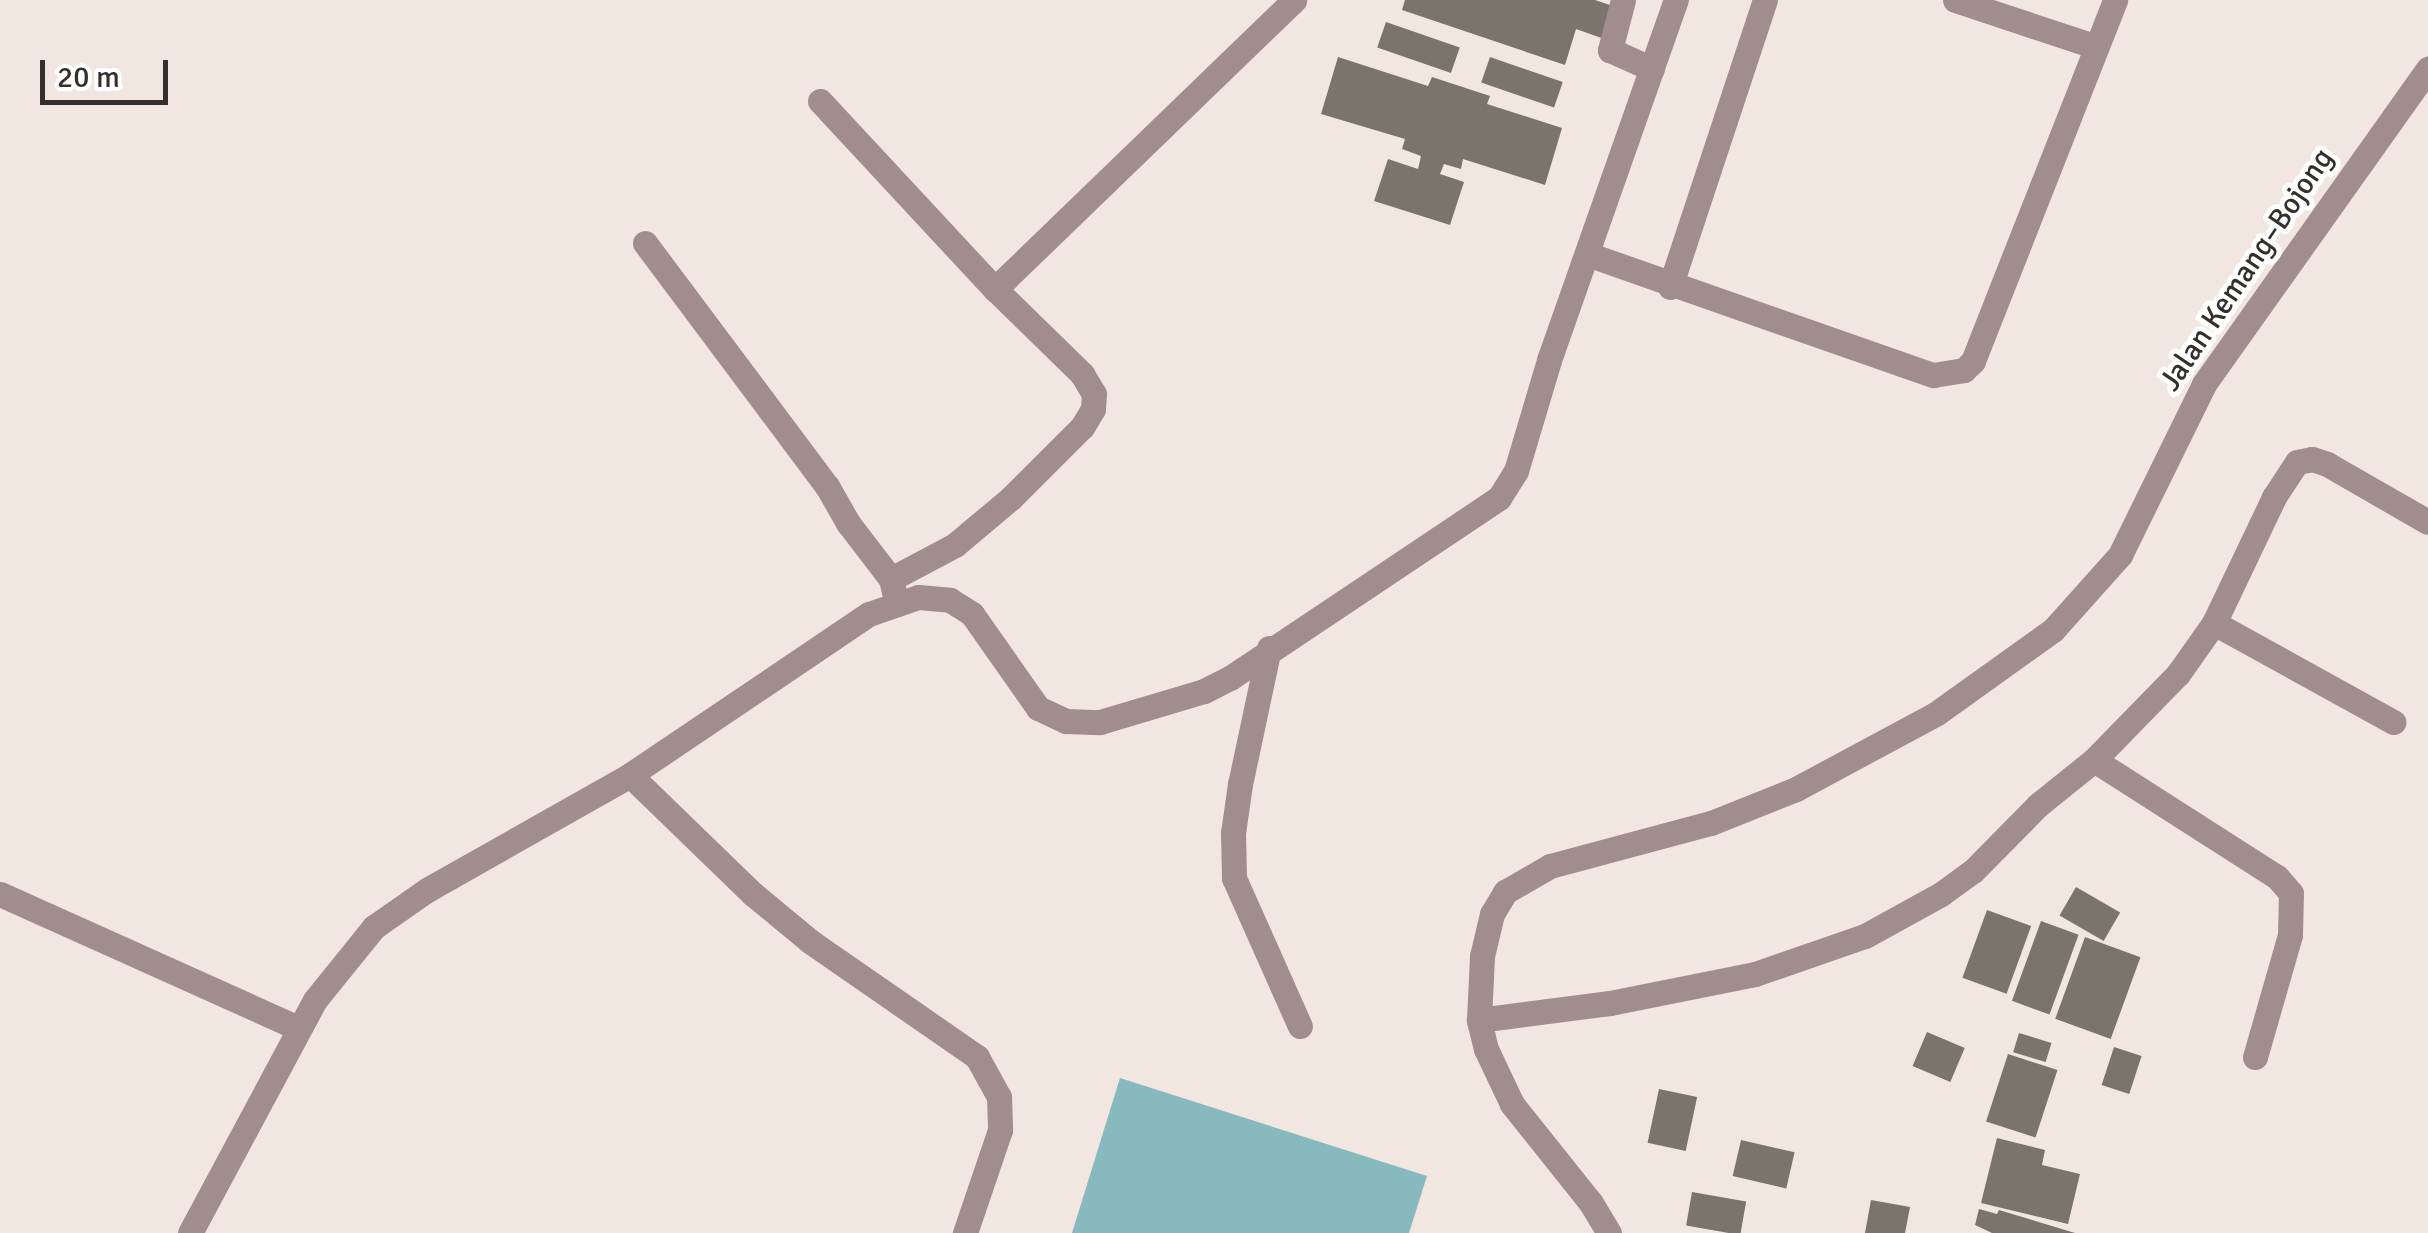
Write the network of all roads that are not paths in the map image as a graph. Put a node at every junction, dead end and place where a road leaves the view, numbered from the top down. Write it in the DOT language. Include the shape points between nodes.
graph roads {
  1 [pos="1294,0"];
  2 [pos="1623,0"];
  3 [pos="1676,0"];
  4 [pos="1766,0"];
  5 [pos="1955,0"];
  6 [pos="2115,0"];
  7 [pos="2094,46"];
  8 [pos="1652,68"];
  9 [pos="2428,70"];
  10 [pos="820,101"];
  11 [pos="645,243"];
  12 [pos="1588,254"];
  13 [pos="1670,287"];
  14 [pos="995,289"];
  15 [pos="2428,522"];
  16 [pos="893,591"];
  17 [pos="2214,623"];
  18 [pos="1269,648"];
  19 [pos="2393,722"];
  20 [pos="2094,760"];
  21 [pos="630,776"];
  22 [pos="0,894"];
  23 [pos="1479,1020"];
  24 [pos="1300,1026"];
  25 [pos="298,1028"];
  26 [pos="2255,1057"];
  27 [pos="190,1233"];
  28 [pos="965,1233"];
  29 [pos="1609,1233"];
  1 -- 14 [label="street"];
  2 -- 8 [label="street" via="1610,50"];
  3 -- 8 [label="street"];
  4 -- 13 [label="street"];
  5 -- 7 [label="street"];
  6 -- 7 [label="street"];
  7 -- 13 [label="street" via="1973,361 1964,370 1932,375"];
  8 -- 12 [label="street"];
  9 -- 23 [label="street, Jalan Kemang–Bojong" via="2204,384 2120,555 2081,604 1937,713 1796,789 1710,824 1522,879 1505,892 1486,931"];
  10 -- 14 [label="street"];
  11 -- 16 [label="street"];
  12 -- 13 [label="street"];
  12 -- 18 [label="street" via="1516,471 1499,498"];
  14 -- 16 [label="street" via="1082,374 1094,394 1093,409 1056,456 976,529"];
  15 -- 17 [label="street" via="2327,464 2297,462"];
  16 -- 18 [label="street" via="962,606 1026,696 1066,721 1100,722 1204,691"];
  16 -- 21 [label="street"];
  17 -- 19 [label="street"];
  17 -- 20 [label="street" via="2178,674"];
  18 -- 24 [label="street" via="1232,833 1234,878"];
  20 -- 23 [label="street" via="1973,871 1865,936 1694,989"];
  20 -- 26 [label="street" via="2291,892 2290,935"];
  21 -- 25 [label="street" via="386,918 345,958"];
  21 -- 28 [label="street" via="811,942 977,1058 999,1097 1000,1130"];
  22 -- 25 [label="street"];
  23 -- 29 [label="street, Jalan Kemang–Bojong" via="1512,1104"];
  25 -- 27 [label="street"];
}
